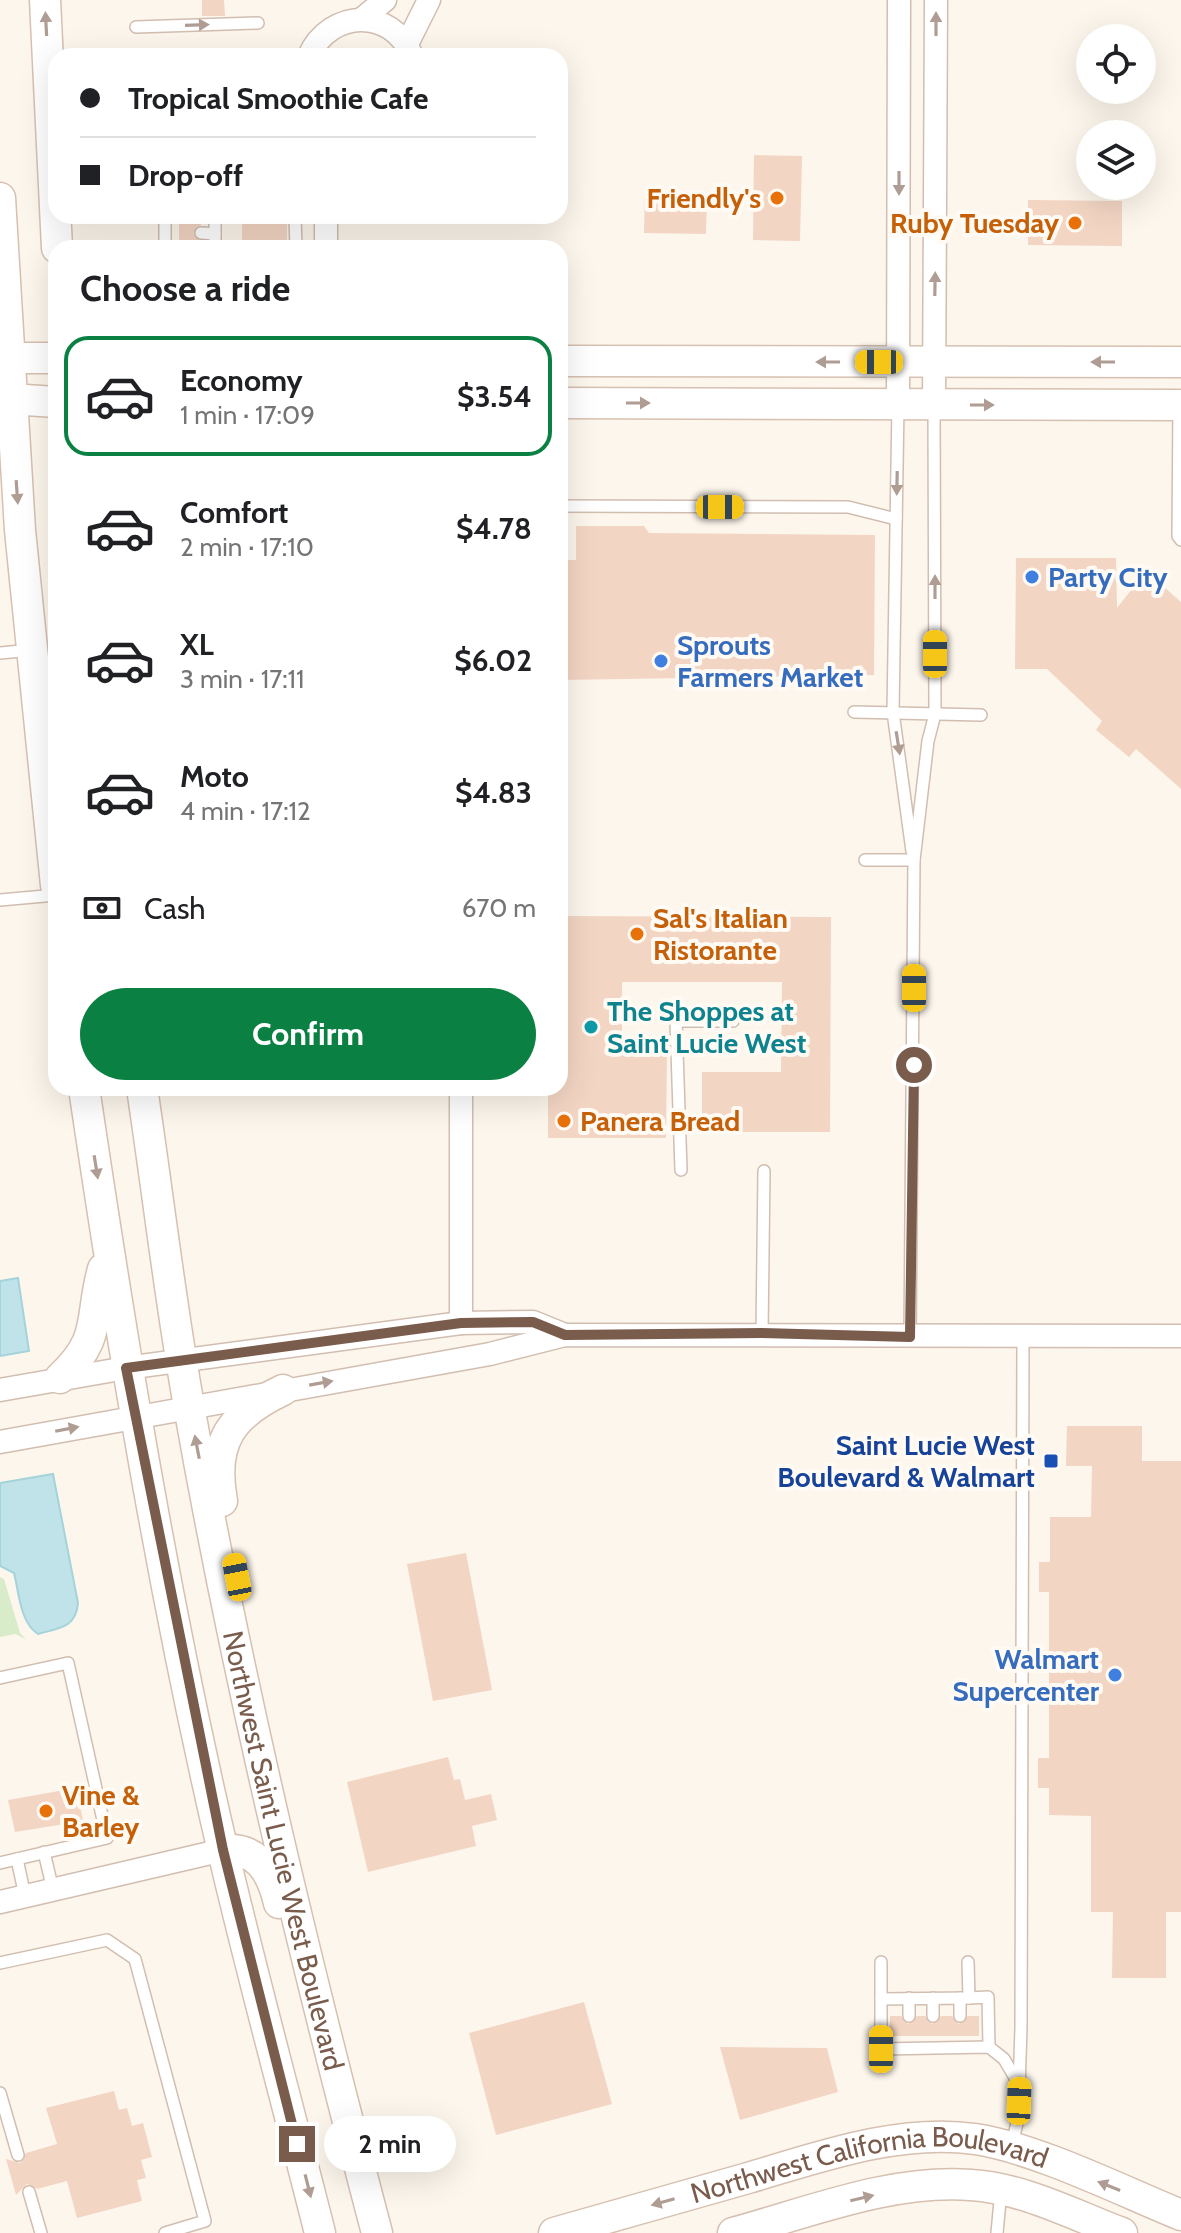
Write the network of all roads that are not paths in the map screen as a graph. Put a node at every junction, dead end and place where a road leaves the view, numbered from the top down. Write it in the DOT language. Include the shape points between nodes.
graph roads {
  1 [pos="45,0"];
  2 [pos="385,0"];
  3 [pos="429,0"];
  4 [pos="899,0"];
  5 [pos="936,0"];
  6 [pos="363,18"];
  7 [pos="258,23"];
  8 [pos="136,27"];
  9 [pos="49,48"];
  10 [pos="315,48"];
  11 [pos="407,48"];
  12 [pos="410,48"];
  13 [pos="899,105"];
  14 [pos="937,106"];
  15 [pos="0,198"];
  16 [pos="165,224"];
  17 [pos="215,224"];
  18 [pos="165,233"];
  19 [pos="179,233"];
  20 [pos="201,233"];
  21 [pos="215,234"];
  22 [pos="165,240"];
  23 [pos="215,240"];
  24 [pos="4,358"];
  25 [pos="48,358"];
  26 [pos="568,361"];
  27 [pos="898,362"];
  28 [pos="934,362"];
  29 [pos="1181,362"];
  30 [pos="5,399"];
  31 [pos="48,402"];
  32 [pos="568,403"];
  33 [pos="898,405"];
  34 [pos="934,405"];
  35 [pos="1180,405"];
  36 [pos="568,506"];
  37 [pos="896,516"];
  38 [pos="20,530"];
  39 [pos="1181,540"];
  40 [pos="32,650"];
  41 [pos="0,653"];
  42 [pos="48,658"];
  43 [pos="854,712"];
  44 [pos="893,712"];
  45 [pos="935,714"];
  46 [pos="981,715"];
  47 [pos="48,807"];
  48 [pos="865,860"];
  49 [pos="914,860"];
  50 [pos="48,896"];
  51 [pos="0,900"];
  52 [pos="733,1021"];
  53 [pos="85,1096"];
  54 [pos="125,1096"];
  55 [pos="143,1096"];
  56 [pos="461,1096"];
  57 [pos="681,1170"];
  58 [pos="764,1171"];
  59 [pos="108,1248"];
  60 [pos="166,1255"];
  61 [pos="461,1323"];
  62 [pos="762,1333"];
  63 [pos="565,1335"];
  64 [pos="1181,1336"];
  65 [pos="910,1337"];
  66 [pos="1023,1338"];
  67 [pos="182,1362"];
  68 [pos="126,1368"];
  69 [pos="60,1378"];
  70 [pos="0,1390"];
  71 [pos="283,1390"];
  72 [pos="188,1406"];
  73 [pos="134,1417"];
  74 [pos="0,1442"];
  75 [pos="240,1661"];
  76 [pos="0,1678"];
  77 [pos="223,1850"];
  78 [pos="44,1852"];
  79 [pos="17,1859"];
  80 [pos="0,1863"];
  81 [pos="53,1890"];
  82 [pos="25,1896"];
  83 [pos="0,1902"];
  84 [pos="881,1962"];
  85 [pos="968,1962"];
  86 [pos="0,1963"];
  87 [pos="909,1998"];
  88 [pos="933,1998"];
  89 [pos="965,1998"];
  90 [pos="881,1999"];
  91 [pos="909,2016"];
  92 [pos="933,2016"];
  93 [pos="960,2016"];
  94 [pos="989,2047"];
  95 [pos="1019,2084"];
  96 [pos="0,2093"];
  97 [pos="1011,2148"];
  98 [pos="18,2155"];
  99 [pos="358,2160"];
  100 [pos="1001,2190"];
  101 [pos="29,2192"];
  102 [pos="1181,2215"];
  103 [pos="41,2233"];
  104 [pos="165,2233"];
  105 [pos="320,2233"];
  106 [pos="377,2233"];
  107 [pos="554,2233"];
  108 [pos="733,2233"];
  109 [pos="997,2233"];
  110 [pos="1122,2233"];
  9 -- 1 [label="main road, one-way"];
  2 -- 6 [label="street"];
  3 -- 12 [label="street"];
  4 -- 13 [label="street"];
  14 -- 5 [label="street, one-way"];
  6 -- 10 [label="street" via="327,30"];
  6 -- 11 [label="street" via="392,28"];
  8 -- 7 [label="lane, one-way"];
  13 -- 14 [label="street"];
  13 -- 27 [label="street, one-way"];
  28 -- 14 [label="street, one-way"];
  15 -- 24 [label="main road"];
  16 -- 18 [label="lane"];
  17 -- 21 [label="lane"];
  18 -- 19 [label="lane"];
  18 -- 22 [label="lane"];
  20 -- 21 [label="lane"];
  21 -- 23 [label="lane"];
  24 -- 25 [label="main road"];
  24 -- 30 [label="main road"];
  27 -- 26 [label="main road, one-way"];
  27 -- 28 [label="main road"];
  27 -- 33 [label="street"];
  29 -- 28 [label="main road, one-way"];
  28 -- 34 [label="street"];
  30 -- 31 [label="main road"];
  30 -- 38 [label="main road, one-way"];
  32 -- 33 [label="main road, one-way"];
  33 -- 34 [label="main road"];
  33 -- 37 [label="lane, one-way"];
  34 -- 35 [label="main road, one-way"];
  45 -- 34 [label="lane, one-way"];
  35 -- 39 [label="lane" via="1176,499"];
  36 -- 37 [label="lane" via="848,507"];
  37 -- 44 [label="lane"];
  38 -- 40 [label="main road"];
  38 -- 42 [label="main road" via="38,566"];
  40 -- 41 [label="lane"];
  40 -- 47 [label="main road"];
  43 -- 44 [label="lane"];
  44 -- 45 [label="lane"];
  44 -- 49 [label="lane, one-way"];
  45 -- 46 [label="lane"];
  45 -- 49 [label="lane"];
  48 -- 49 [label="lane"];
  49 -- 65 [label="lane"];
  50 -- 51 [label="lane"];
  52 -- 57 [label="lane" via="676,1021"];
  53 -- 59 [label="main road, one-way"];
  54 -- 60 [label="main road" via="146,1231"];
  55 -- 60 [label="main road, Northwest Saint Lucie West Boulevard"];
  56 -- 61 [label="street"];
  58 -- 62 [label="lane"];
  59 -- 68 [label="main road"];
  59 -- 69 [label="main road" via="92,1334 82,1358"];
  60 -- 67 [label="main road, Northwest Saint Lucie West Boulevard"];
  61 -- 63 [label="street" via="533,1322"];
  61 -- 67 [label="street"];
  62 -- 63 [label="street"];
  62 -- 65 [label="street"];
  71 -- 63 [label="street, one-way" via="490,1354"];
  64 -- 66 [label="street"];
  65 -- 66 [label="street"];
  66 -- 95 [label="lane"];
  67 -- 68 [label="street"];
  67 -- 72 [label="main road, Northwest Saint Lucie West Boulevard"];
  68 -- 69 [label="street"];
  68 -- 73 [label="main road"];
  69 -- 70 [label="street"];
  71 -- 72 [label="street"];
  71 -- 75 [label="main road" via="254,1403 235,1420 221,1462 220,1490 242,1606"];
  72 -- 73 [label="street"];
  75 -- 72 [label="main road, Northwest Saint Lucie West Boulevard, one-way"];
  74 -- 73 [label="street, one-way"];
  73 -- 77 [label="main road"];
  75 -- 99 [label="main road, Northwest Saint Lucie West Boulevard"];
  76 -- 78 [label="lane" via="68,1663 107,1838"];
  77 -- 81 [label="street"];
  77 -- 99 [label="main road" via="255,1857 274,1881 326,2100"];
  77 -- 105 [label="main road, one-way"];
  78 -- 79 [label="lane"];
  78 -- 81 [label="lane"];
  79 -- 80 [label="lane"];
  79 -- 82 [label="lane"];
  81 -- 82 [label="street"];
  82 -- 83 [label="street"];
  84 -- 90 [label="lane"];
  85 -- 89 [label="lane"];
  86 -- 104 [label="lane" via="107,1940 135,1959 205,2221"];
  87 -- 88 [label="lane"];
  87 -- 90 [label="lane"];
  87 -- 91 [label="lane"];
  88 -- 89 [label="lane"];
  88 -- 92 [label="lane"];
  89 -- 93 [label="lane"];
  89 -- 94 [label="lane" via="988,1997"];
  90 -- 94 [label="lane" via="881,2049 910,2042"];
  94 -- 95 [label="lane" via="1004,2059"];
  95 -- 97 [label="lane"];
  96 -- 98 [label="lane"];
  97 -- 100 [label="main road"];
  102 -- 97 [label="main road, Northwest California Boulevard, one-way"];
  97 -- 107 [label="main road, Northwest California Boulevard, one-way" via="975,2139 901,2140 820,2157"];
  99 -- 106 [label="main road, Northwest Saint Lucie West Boulevard"];
  108 -- 100 [label="main road, Northwest California Boulevard, one-way" via="809,2217 894,2190 944,2184"];
  100 -- 109 [label="lane"];
  100 -- 110 [label="main road, Northwest California Boulevard"];
  101 -- 103 [label="lane"];
}
